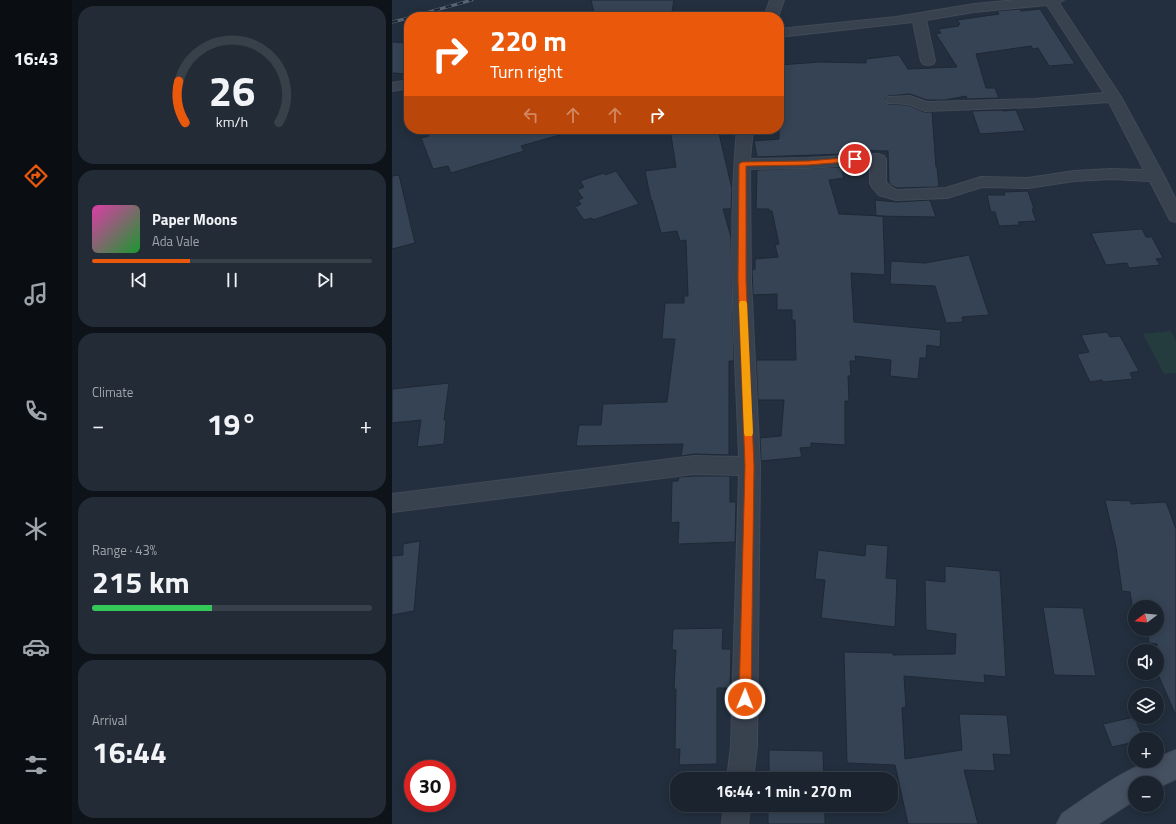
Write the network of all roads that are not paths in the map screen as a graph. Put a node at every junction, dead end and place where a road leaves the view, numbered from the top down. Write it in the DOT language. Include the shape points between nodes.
graph roads {
  1 [pos="777,0"];
  2 [pos="1053,0"];
  3 [pos="773,12"];
  4 [pos="919,18"];
  5 [pos="784,32"];
  6 [pos="928,61"];
  7 [pos="404,85"];
  8 [pos="392,86"];
  9 [pos="1114,97"];
  10 [pos="893,100"];
  11 [pos="745,134"];
  12 [pos="742,164"];
  13 [pos="1156,176"];
  14 [pos="1176,216"];
  15 [pos="750,466"];
  16 [pos="392,503"];
  17 [pos="1176,764"];
  18 [pos="741,772"];
  19 [pos="1150,776"];
  20 [pos="1128,788"];
  21 [pos="737,812"];
  22 [pos="735,824"];
  23 [pos="1072,824"];
  1 -- 3 [label="street"];
  2 -- 4 [label="street" via="974,8"];
  2 -- 9 [label="street"];
  4 -- 5 [label="street"];
  4 -- 6 [label="street"];
  7 -- 8 [label="street"];
  9 -- 10 [label="street" via="925,107 910,100"];
  9 -- 13 [label="street"];
  11 -- 12 [label="street"];
  12 -- 13 [label="street" via="878,160 878,183 884,191 896,195 947,193 981,182 1028,183 1074,176 1111,174"];
  12 -- 15 [label="street" via="742,280"];
  13 -- 14 [label="street"];
  15 -- 16 [label="street" via="694,465"];
  15 -- 18 [label="street" via="744,746"];
  17 -- 19 [label="main road"];
  20 -- 23 [label="main road"];
  21 -- 22 [label="street"];
}
